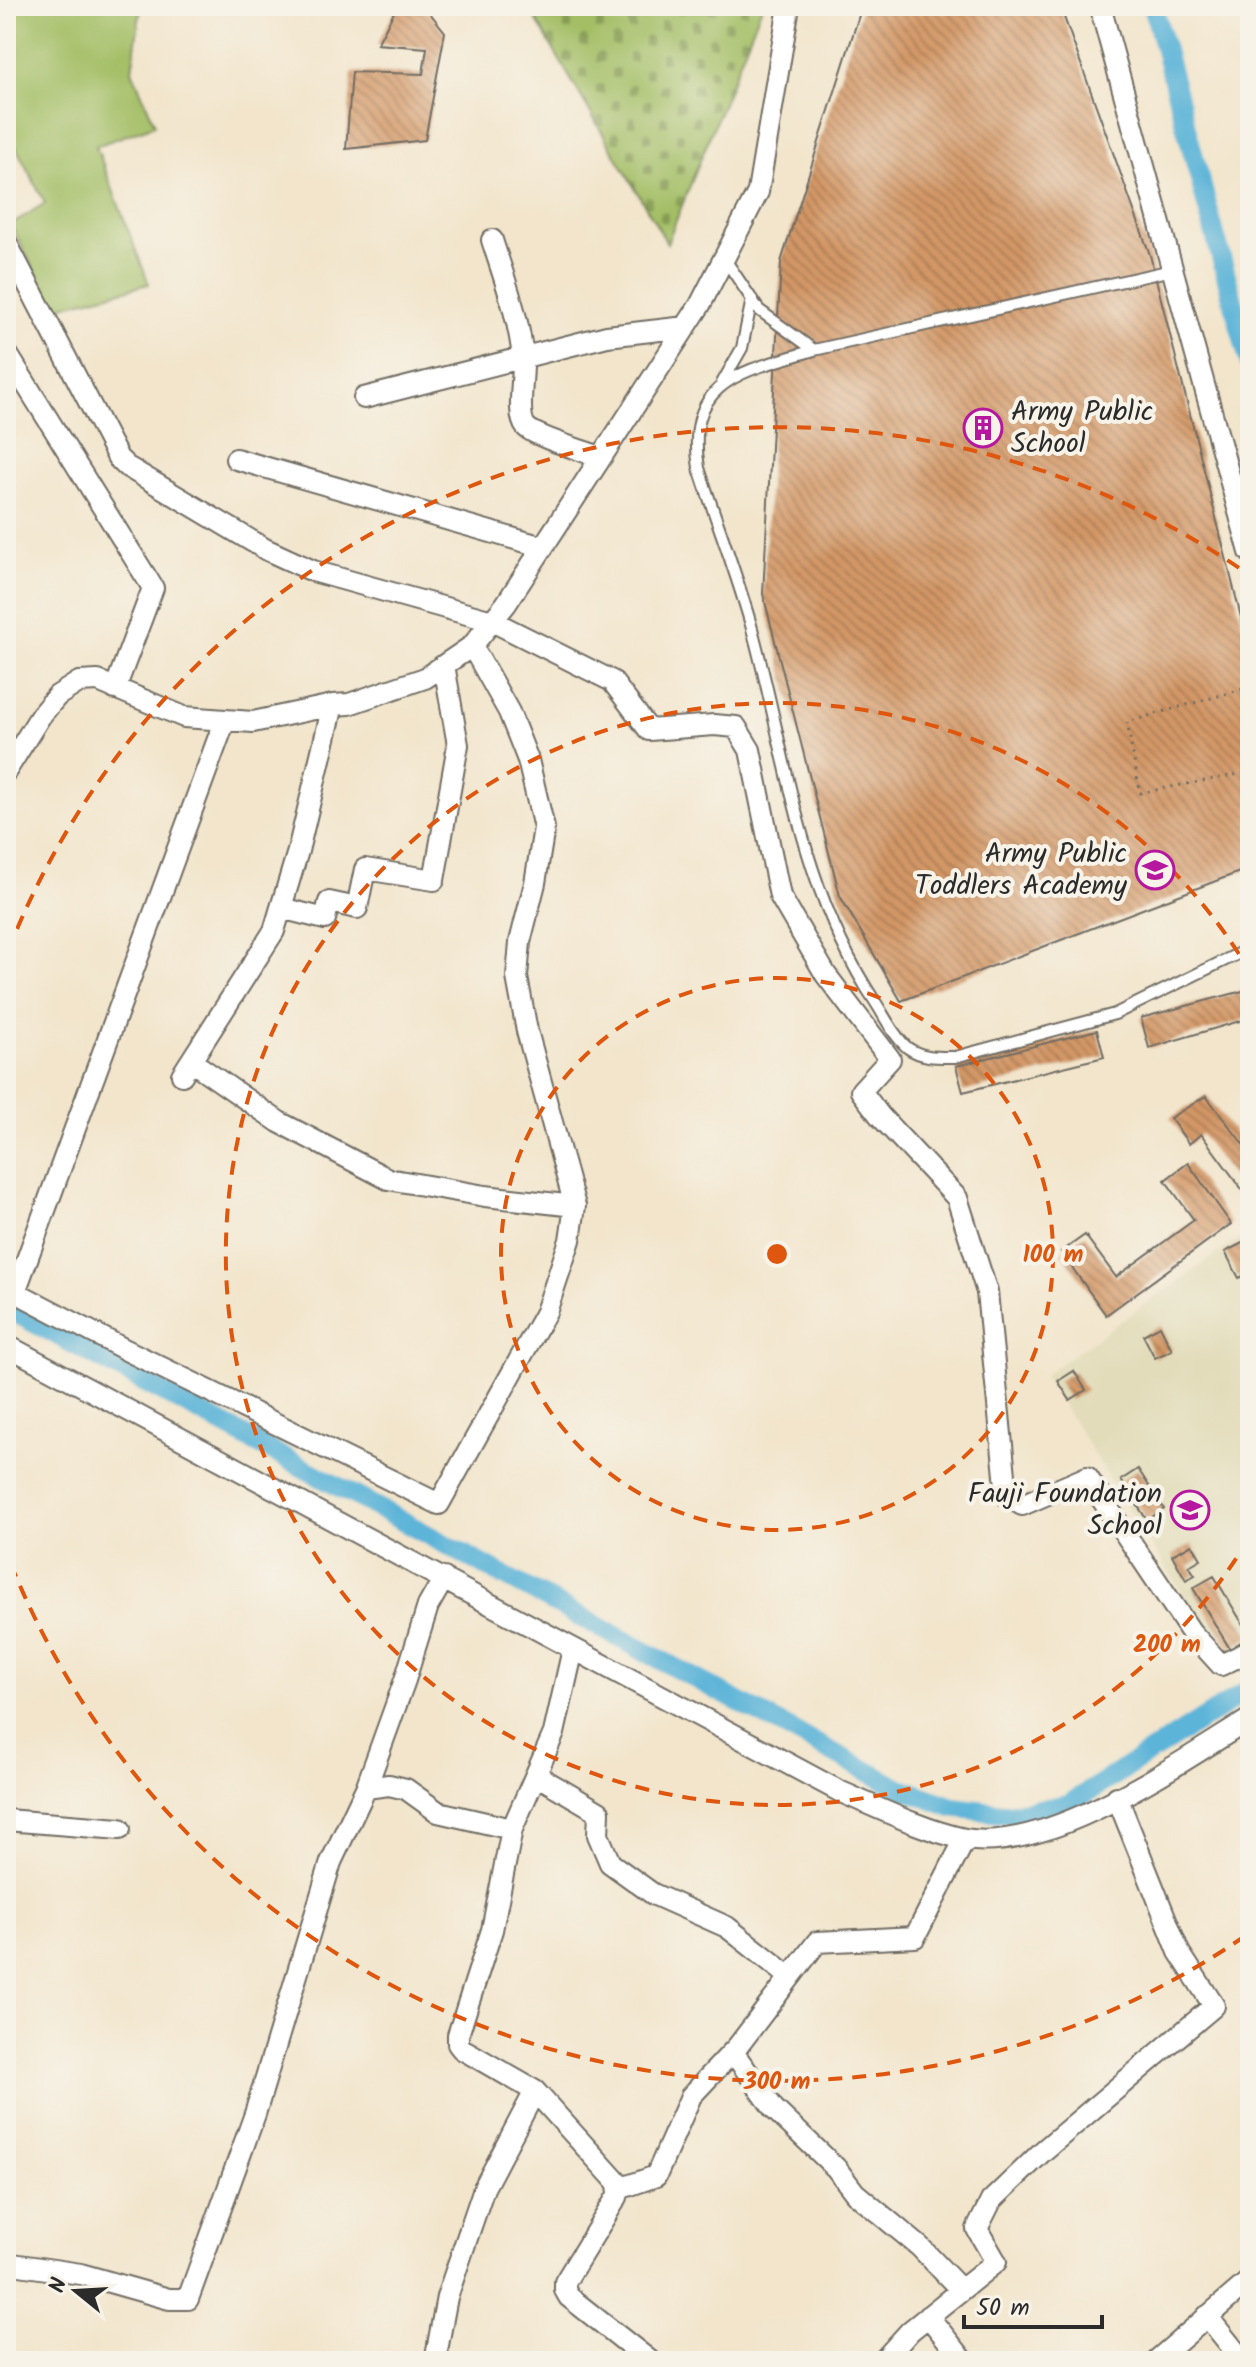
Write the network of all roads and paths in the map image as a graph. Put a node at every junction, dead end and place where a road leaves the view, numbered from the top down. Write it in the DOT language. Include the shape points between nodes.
graph roads {
  1 [pos="789,6"];
  2 [pos="1100,6"];
  3 [pos="492,240"];
  4 [pos="6,242"];
  5 [pos="724,258"];
  6 [pos="1172,270"];
  7 [pos="752,299"];
  8 [pos="686,327"];
  9 [pos="814,350"];
  10 [pos="6,352"];
  11 [pos="523,359"];
  12 [pos="721,385"];
  13 [pos="364,398"];
  14 [pos="601,457"];
  15 [pos="236,459"];
  16 [pos="543,547"];
  17 [pos="1250,552"];
  18 [pos="492,621"];
  19 [pos="472,646"];
  20 [pos="444,665"];
  21 [pos="1250,687"];
  22 [pos="115,689"];
  23 [pos="333,705"];
  24 [pos="225,720"];
  25 [pos="6,771"];
  26 [pos="1250,772"];
  27 [pos="281,908"];
  28 [pos="1250,948"];
  29 [pos="575,1206"];
  30 [pos="11,1290"];
  31 [pos="6,1345"];
  32 [pos="444,1578"];
  33 [pos="573,1649"];
  34 [pos="1250,1651"];
  35 [pos="1250,1719"];
  36 [pos="536,1775"];
  37 [pos="366,1788"];
  38 [pos="1117,1797"];
  39 [pos="6,1820"];
  40 [pos="120,1829"];
  41 [pos="512,1829"];
  42 [pos="965,1839"];
  43 [pos="790,1977"];
  44 [pos="733,2052"];
  45 [pos="535,2091"];
  46 [pos="619,2189"];
  47 [pos="6,2263"];
  48 [pos="1250,2280"];
  49 [pos="961,2290"];
  50 [pos="928,2316"];
  51 [pos="1207,2316"];
  52 [pos="435,2361"];
  53 [pos="650,2361"];
  54 [pos="883,2361"];
  55 [pos="964,2361"];
  56 [pos="1156,2361"];
  57 [pos="1243,2361"];
  1 -- 5 [label="street" via="758,192"];
  2 -- 6 [label="street"];
  3 -- 11 [label="street"];
  4 -- 18 [label="street" via="112,449 126,466 265,549 313,571"];
  5 -- 7 [label="lane"];
  5 -- 8 [label="street"];
  6 -- 9 [label="lane"];
  6 -- 17 [label="street"];
  7 -- 9 [label="lane" via="759,310"];
  7 -- 12 [label="lane" via="742,348"];
  8 -- 11 [label="street" via="607,336"];
  8 -- 14 [label="street"];
  9 -- 12 [label="lane" via="739,373"];
  10 -- 22 [label="street" via="153,588"];
  11 -- 13 [label="street"];
  11 -- 14 [label="street" via="522,418 527,428"];
  12 -- 28 [label="lane" via="698,422 699,468 753,633 794,812 837,933 863,984 907,1047 928,1057 955,1057 1115,1014"];
  14 -- 16 [label="street"];
  15 -- 16 [label="street"];
  16 -- 18 [label="street"];
  18 -- 19 [label="street"];
  18 -- 34 [label="street" via="612,681 649,730 736,727 750,750 780,896 826,975 890,1059 861,1091 957,1198 987,1292 1007,1496 1022,1505 1087,1477 1191,1632 1221,1665"];
  19 -- 20 [label="street"];
  19 -- 29 [label="street" via="509,712 528,760 544,828 517,977"];
  20 -- 23 [label="street" via="425,678"];
  20 -- 27 [label="street" via="458,745 434,880 365,869 357,908 329,902 325,919"];
  21 -- 26 [label="path" via="1127,722 1140,793"];
  22 -- 24 [label="street" via="184,717"];
  22 -- 25 [label="street" via="98,681 79,682 57,696"];
  23 -- 24 [label="street" via="253,722"];
  23 -- 27 [label="street"];
  24 -- 30 [label="street"];
  27 -- 29 [label="street" via="274,931 187,1068 388,1179"];
  29 -- 30 [label="street" via="570,1240 546,1312 439,1504"];
  31 -- 32 [label="street"];
  32 -- 33 [label="street"];
  32 -- 37 [label="street" via="428,1606"];
  33 -- 36 [label="street" via="554,1733"];
  33 -- 42 [label="street" via="839,1791"];
  35 -- 38 [label="street"];
  36 -- 41 [label="street"];
  36 -- 43 [label="street" via="599,1812 598,1835 610,1863 653,1894 727,1927"];
  37 -- 41 [label="street" via="406,1789 438,1812"];
  37 -- 47 [label="street" via="331,1862 255,2114 188,2299"];
  38 -- 42 [label="street" via="1020,1837"];
  38 -- 49 [label="street" via="1179,1952 1214,2006 1114,2088 991,2201 977,2229 996,2262"];
  39 -- 40 [label="street"];
  41 -- 45 [label="street" via="492,1930 458,2044"];
  42 -- 43 [label="street" via="915,1937 817,1942"];
  43 -- 44 [label="street"];
  44 -- 46 [label="street" via="691,2096 656,2176"];
  44 -- 49 [label="street" via="774,2109 855,2193 920,2247"];
  45 -- 46 [label="street"];
  45 -- 52 [label="street" via="484,2188 447,2297"];
  46 -- 53 [label="street" via="565,2290"];
  48 -- 51 [label="street"];
  49 -- 50 [label="street"];
  50 -- 54 [label="street"];
  50 -- 55 [label="street"];
  51 -- 56 [label="street"];
  51 -- 57 [label="street"];
}
